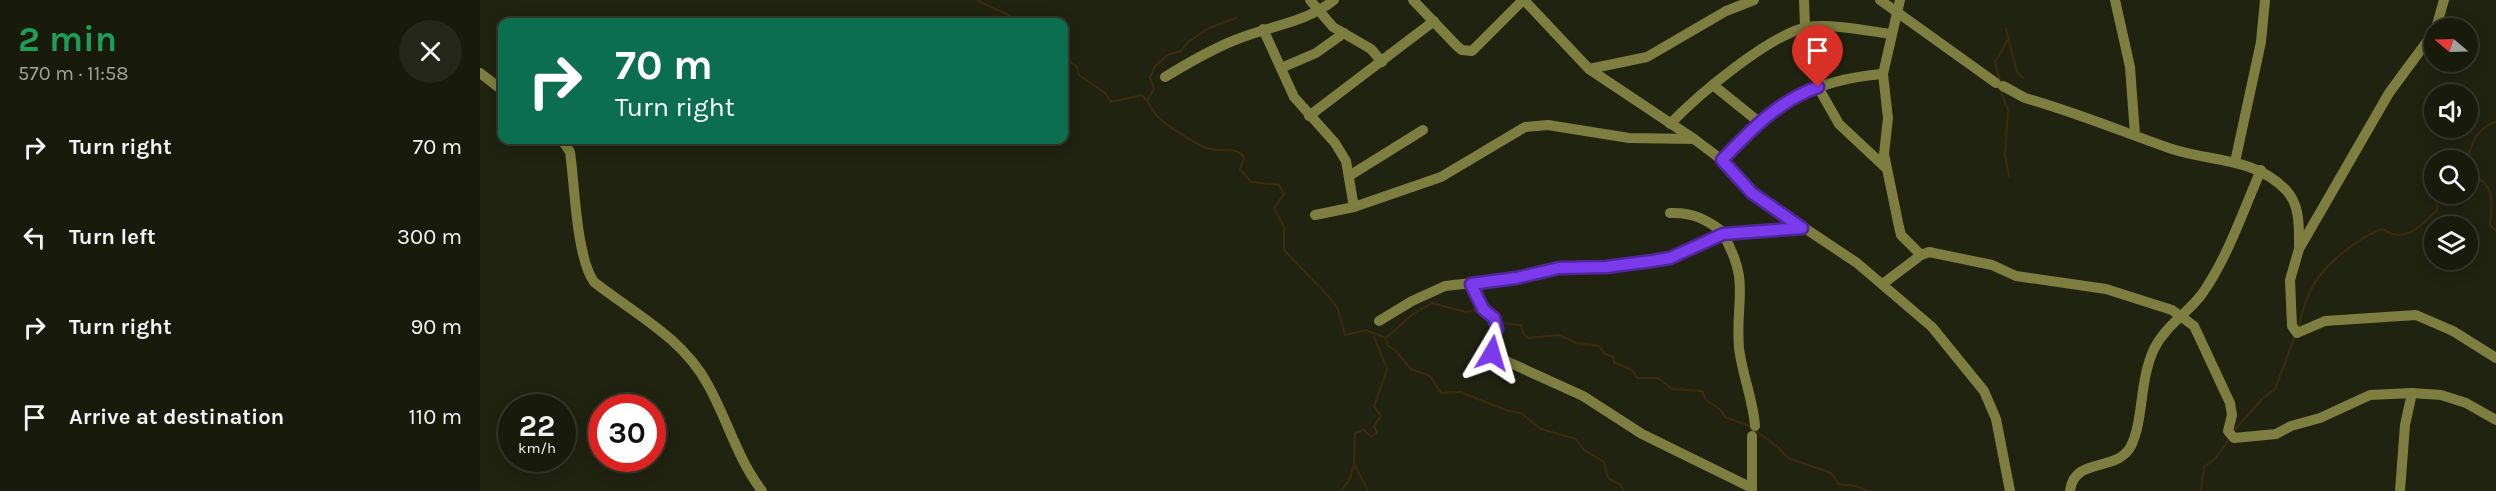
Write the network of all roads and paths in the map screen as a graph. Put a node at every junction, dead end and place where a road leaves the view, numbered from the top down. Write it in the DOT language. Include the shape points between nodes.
graph roads {
  1 [pos="1310,0"];
  2 [pos="1334,0"];
  3 [pos="1413,0"];
  4 [pos="1523,0"];
  5 [pos="1754,0"];
  6 [pos="1804,0"];
  7 [pos="1880,0"];
  8 [pos="2115,0"];
  9 [pos="2265,0"];
  10 [pos="2444,0"];
  11 [pos="1899,5"];
  12 [pos="1319,13"];
  13 [pos="2439,18"];
  14 [pos="1434,21"];
  15 [pos="1805,27"];
  16 [pos="1263,29"];
  17 [pos="1344,33"];
  18 [pos="1891,34"];
  19 [pos="2424,45"];
  20 [pos="1382,62"];
  21 [pos="1281,68"];
  22 [pos="1589,69"];
  23 [pos="480,74"];
  24 [pos="1883,74"];
  25 [pos="1165,77"];
  26 [pos="1713,85"];
  27 [pos="498,87"];
  28 [pos="1818,87"];
  29 [pos="1310,116"];
  30 [pos="1759,122"];
  31 [pos="1670,124"];
  32 [pos="1423,130"];
  33 [pos="2135,135"];
  34 [pos="1694,139"];
  35 [pos="565,144"];
  36 [pos="1722,160"];
  37 [pos="2235,162"];
  38 [pos="1886,168"];
  39 [pos="2261,170"];
  40 [pos="1349,176"];
  41 [pos="1354,207"];
  42 [pos="1670,213"];
  43 [pos="1315,215"];
  44 [pos="2299,216"];
  45 [pos="2314,220"];
  46 [pos="1802,228"];
  47 [pos="1725,234"];
  48 [pos="2299,249"];
  49 [pos="1921,255"];
  50 [pos="1884,283"];
  51 [pos="1471,284"];
  52 [pos="2181,315"];
  53 [pos="1379,321"];
  54 [pos="2496,358"];
  55 [pos="2412,393"];
  56 [pos="2496,420"];
  57 [pos="1752,490"];
  58 [pos="762,491"];
  59 [pos="2010,491"];
  60 [pos="2070,491"];
  61 [pos="2400,491"];
  1 -- 12 [label="street"];
  2 -- 12 [label="street"];
  3 -- 14 [label="street"];
  4 -- 14 [label="street" via="1472,51 1462,50"];
  4 -- 22 [label="street"];
  5 -- 22 [label="street" via="1726,11 1647,57"];
  6 -- 15 [label="street"];
  7 -- 11 [label="street"];
  8 -- 33 [label="street" via="2130,67"];
  9 -- 37 [label="street" via="2261,42"];
  10 -- 13 [label="street"];
  11 -- 18 [label="street"];
  11 -- 33 [label="street" via="2000,85 2025,98"];
  12 -- 16 [label="street"];
  12 -- 17 [label="street"];
  14 -- 20 [label="street"];
  15 -- 18 [label="street" via="1818,25"];
  15 -- 26 [label="street" via="1770,45"];
  16 -- 21 [label="street"];
  16 -- 25 [label="street" via="1206,52"];
  17 -- 20 [label="street" via="1371,49"];
  17 -- 21 [label="street" via="1316,53"];
  18 -- 24 [label="street"];
  19 -- 45 [label="street" via="2389,93"];
  20 -- 29 [label="street"];
  21 -- 29 [label="street" via="1293,97"];
  22 -- 31 [label="street"];
  23 -- 27 [label="street"];
  24 -- 28 [label="street" via="1841,79"];
  24 -- 38 [label="street" via="1888,118"];
  26 -- 30 [label="street"];
  26 -- 31 [label="street"];
  28 -- 30 [label="street" via="1801,93"];
  28 -- 38 [label="street" via="1839,124"];
  29 -- 40 [label="street" via="1335,143 1346,161"];
  30 -- 36 [label="street"];
  31 -- 34 [label="street"];
  32 -- 40 [label="street"];
  33 -- 37 [label="street" via="2174,150"];
  34 -- 36 [label="street"];
  34 -- 41 [label="street" via="1629,138 1548,125 1525,127 1441,177"];
  35 -- 58 [label="street" via="570,152 581,252 590,277 681,347 708,385 737,453"];
  36 -- 46 [label="street" via="1752,193"];
  37 -- 39 [label="street"];
  38 -- 49 [label="street" via="1901,235"];
  39 -- 44 [label="street" via="2287,191"];
  39 -- 52 [label="street" via="2206,287"];
  40 -- 41 [label="street"];
  41 -- 43 [label="street"];
  42 -- 47 [label="street" via="1693,213"];
  44 -- 45 [label="street"];
  44 -- 48 [label="street"];
  45 -- 48 [label="street"];
  46 -- 47 [label="street"];
  46 -- 50 [label="street"];
  47 -- 51 [label="street" via="1670,258 1606,267 1559,268"];
  47 -- 57 [label="street" via="1741,278 1740,350 1754,431"];
  48 -- 54 [label="street" via="2290,280 2295,332 2325,321 2416,315"];
  49 -- 50 [label="street"];
  49 -- 52 [label="street" via="1954,255 2016,276 2106,289 2162,305"];
  50 -- 59 [label="street" via="1939,334 1984,391 1996,419"];
  51 -- 53 [label="street" via="1429,292"];
  51 -- 57 [label="street" via="1483,309 1494,318 1497,329 1491,344 1495,356 1583,396 1642,434"];
  52 -- 55 [label="street" via="2201,339 2230,403 2228,431 2234,438 2276,434 2370,395"];
  52 -- 60 [label="street" via="2156,345 2147,364 2134,438 2128,451 2120,458 2078,472"];
  55 -- 56 [label="street" via="2455,400"];
  55 -- 61 [label="street" via="2404,425"];
}
